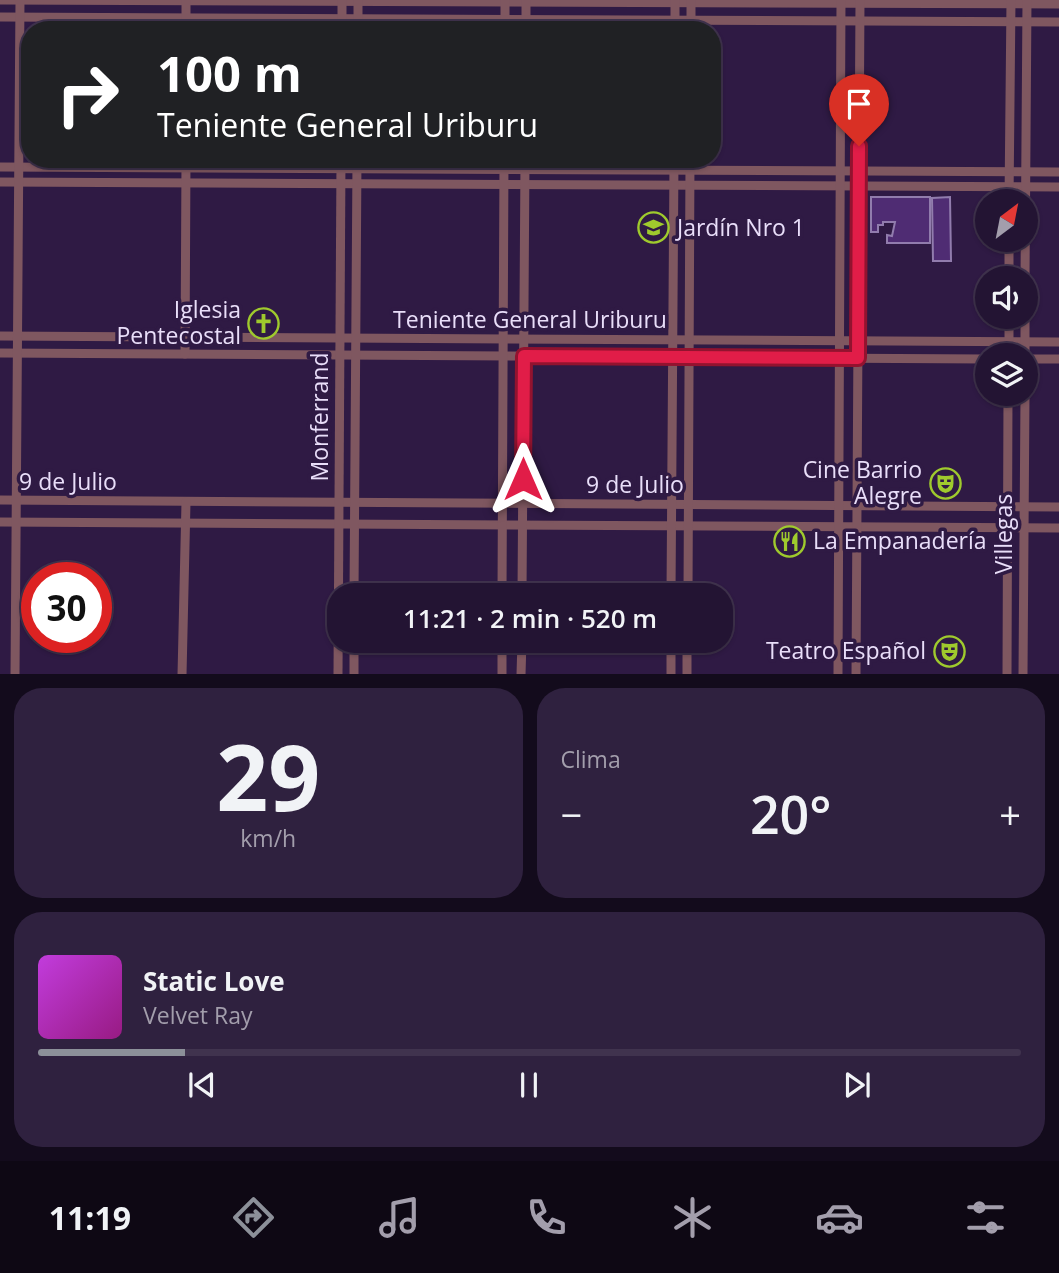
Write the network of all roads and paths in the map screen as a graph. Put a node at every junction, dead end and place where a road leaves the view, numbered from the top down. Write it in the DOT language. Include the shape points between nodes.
graph roads {
  1 [pos="20,0"];
  2 [pos="0,1"];
  3 [pos="186,1"];
  4 [pos="342,1"];
  5 [pos="358,1"];
  6 [pos="505,1"];
  7 [pos="526,1"];
  8 [pos="675,1"];
  9 [pos="691,1"];
  10 [pos="841,2"];
  11 [pos="860,2"];
  12 [pos="1010,2"];
  13 [pos="1027,2"];
  14 [pos="1059,4"];
  15 [pos="0,17"];
  16 [pos="20,17"];
  17 [pos="186,18"];
  18 [pos="342,18"];
  19 [pos="358,18"];
  20 [pos="432,21"];
  21 [pos="505,21"];
  22 [pos="526,21"];
  23 [pos="675,21"];
  24 [pos="691,21"];
  25 [pos="841,21"];
  26 [pos="860,21"];
  27 [pos="1010,22"];
  28 [pos="1027,22"];
  29 [pos="1059,22"];
  30 [pos="721,24"];
  31 [pos="0,167"];
  32 [pos="19,167"];
  33 [pos="186,168"];
  34 [pos="341,168"];
  35 [pos="357,168"];
  36 [pos="504,168"];
  37 [pos="525,168"];
  38 [pos="624,168"];
  39 [pos="674,170"];
  40 [pos="690,170"];
  41 [pos="840,171"];
  42 [pos="859,171"];
  43 [pos="1010,172"];
  44 [pos="1026,172"];
  45 [pos="1059,172"];
  46 [pos="0,183"];
  47 [pos="18,183"];
  48 [pos="186,183"];
  49 [pos="341,184"];
  50 [pos="357,184"];
  51 [pos="504,185"];
  52 [pos="525,185"];
  53 [pos="674,185"];
  54 [pos="690,185"];
  55 [pos="840,186"];
  56 [pos="859,186"];
  57 [pos="1010,187"];
  58 [pos="1026,187"];
  59 [pos="1059,187"];
  60 [pos="1025,266"];
  61 [pos="1009,329"];
  62 [pos="1025,329"];
  63 [pos="0,336"];
  64 [pos="17,336"];
  65 [pos="185,337"];
  66 [pos="340,338"];
  67 [pos="356,338"];
  68 [pos="503,339"];
  69 [pos="524,339"];
  70 [pos="673,340"];
  71 [pos="689,340"];
  72 [pos="839,341"];
  73 [pos="858,341"];
  74 [pos="1009,342"];
  75 [pos="1025,342"];
  76 [pos="1059,342"];
  77 [pos="0,353"];
  78 [pos="17,353"];
  79 [pos="185,354"];
  80 [pos="340,355"];
  81 [pos="356,355"];
  82 [pos="503,356"];
  83 [pos="524,356"];
  84 [pos="673,357"];
  85 [pos="689,357"];
  86 [pos="839,358"];
  87 [pos="858,358"];
  88 [pos="1038,358"];
  89 [pos="975,359"];
  90 [pos="1059,359"];
  91 [pos="1009,406"];
  92 [pos="1025,406"];
  93 [pos="0,500"];
  94 [pos="16,500"];
  95 [pos="186,502"];
  96 [pos="339,502"];
  97 [pos="355,503"];
  98 [pos="503,503"];
  99 [pos="523,504"];
  100 [pos="672,505"];
  101 [pos="688,505"];
  102 [pos="839,506"];
  103 [pos="857,506"];
  104 [pos="1008,507"];
  105 [pos="1024,507"];
  106 [pos="1059,507"];
  107 [pos="0,522"];
  108 [pos="16,522"];
  109 [pos="186,523"];
  110 [pos="339,524"];
  111 [pos="355,524"];
  112 [pos="502,525"];
  113 [pos="522,525"];
  114 [pos="672,526"];
  115 [pos="688,526"];
  116 [pos="839,527"];
  117 [pos="857,527"];
  118 [pos="1008,528"];
  119 [pos="1024,528"];
  120 [pos="1059,528"];
  121 [pos="354,583"];
  122 [pos="502,583"];
  123 [pos="522,583"];
  124 [pos="671,583"];
  125 [pos="688,583"];
  126 [pos="354,653"];
  127 [pos="502,653"];
  128 [pos="522,653"];
  129 [pos="671,653"];
  130 [pos="687,653"];
  131 [pos="15,674"];
  132 [pos="182,674"];
  133 [pos="338,674"];
  134 [pos="354,674"];
  135 [pos="502,674"];
  136 [pos="521,674"];
  137 [pos="671,674"];
  138 [pos="687,674"];
  139 [pos="838,674"];
  140 [pos="856,674"];
  141 [pos="1007,674"];
  142 [pos="1023,674"];
  1 -- 2 [label="street"];
  1 -- 3 [label="street"];
  1 -- 16 [label="street"];
  3 -- 4 [label="street"];
  3 -- 17 [label="street"];
  4 -- 5 [label="street"];
  4 -- 18 [label="street"];
  5 -- 6 [label="street"];
  5 -- 19 [label="street"];
  6 -- 7 [label="street"];
  6 -- 21 [label="street"];
  7 -- 8 [label="street"];
  7 -- 22 [label="street"];
  8 -- 9 [label="street"];
  8 -- 23 [label="street"];
  9 -- 10 [label="street"];
  9 -- 24 [label="street"];
  10 -- 11 [label="street"];
  10 -- 25 [label="street"];
  11 -- 12 [label="street"];
  11 -- 26 [label="street"];
  12 -- 13 [label="street"];
  12 -- 27 [label="street"];
  13 -- 14 [label="street"];
  13 -- 28 [label="street"];
  15 -- 16 [label="street"];
  16 -- 17 [label="street"];
  16 -- 32 [label="street"];
  17 -- 18 [label="street"];
  18 -- 19 [label="street"];
  19 -- 20 [label="street"];
  25 -- 26 [label="street"];
  25 -- 30 [label="street"];
  25 -- 41 [label="street"];
  26 -- 27 [label="street"];
  26 -- 42 [label="street"];
  27 -- 28 [label="street"];
  27 -- 43 [label="street"];
  28 -- 29 [label="street"];
  28 -- 44 [label="street"];
  31 -- 32 [label="street"];
  32 -- 47 [label="street"];
  33 -- 48 [label="street"];
  34 -- 49 [label="street, Monferrand"];
  35 -- 50 [label="street, Monferrand"];
  36 -- 51 [label="street"];
  37 -- 52 [label="street"];
  38 -- 39 [label="street"];
  39 -- 40 [label="street"];
  39 -- 53 [label="street"];
  40 -- 41 [label="street"];
  40 -- 54 [label="street"];
  41 -- 42 [label="street"];
  41 -- 55 [label="street"];
  42 -- 43 [label="street"];
  42 -- 56 [label="street"];
  43 -- 44 [label="street"];
  43 -- 57 [label="street"];
  44 -- 45 [label="street"];
  44 -- 58 [label="street"];
  46 -- 47 [label="street"];
  47 -- 48 [label="street"];
  47 -- 64 [label="street"];
  48 -- 49 [label="street"];
  48 -- 65 [label="street"];
  49 -- 50 [label="street"];
  49 -- 66 [label="street, Monferrand"];
  50 -- 51 [label="street"];
  50 -- 67 [label="street, Monferrand"];
  51 -- 52 [label="street"];
  51 -- 68 [label="street"];
  52 -- 53 [label="street"];
  52 -- 69 [label="street"];
  53 -- 54 [label="street"];
  53 -- 70 [label="street"];
  54 -- 55 [label="street"];
  54 -- 71 [label="street"];
  55 -- 56 [label="street"];
  55 -- 72 [label="street"];
  56 -- 57 [label="street"];
  56 -- 73 [label="street"];
  57 -- 58 [label="street"];
  58 -- 59 [label="street"];
  58 -- 60 [label="street"];
  61 -- 74 [label="street"];
  62 -- 75 [label="street"];
  63 -- 64 [label="street, Teniente General Uriburu"];
  64 -- 65 [label="street, Teniente General Uriburu"];
  64 -- 78 [label="street"];
  65 -- 66 [label="street, Teniente General Uriburu"];
  65 -- 79 [label="street"];
  66 -- 67 [label="street, Teniente General Uriburu"];
  66 -- 80 [label="street, Monferrand"];
  67 -- 68 [label="street, Teniente General Uriburu"];
  67 -- 81 [label="street, Monferrand"];
  68 -- 69 [label="street, Teniente General Uriburu"];
  68 -- 82 [label="street"];
  69 -- 70 [label="street, Teniente General Uriburu"];
  69 -- 83 [label="street"];
  70 -- 71 [label="street, Teniente General Uriburu"];
  70 -- 84 [label="street"];
  71 -- 72 [label="street, Teniente General Uriburu"];
  71 -- 85 [label="street"];
  72 -- 73 [label="street, Teniente General Uriburu"];
  72 -- 86 [label="street"];
  73 -- 74 [label="street, Teniente General Uriburu"];
  73 -- 87 [label="street"];
  74 -- 75 [label="street, Teniente General Uriburu"];
  75 -- 76 [label="street, Teniente General Uriburu"];
  77 -- 78 [label="street, Teniente General Uriburu"];
  78 -- 79 [label="street, Teniente General Uriburu"];
  78 -- 94 [label="street"];
  79 -- 80 [label="street, Teniente General Uriburu"];
  80 -- 81 [label="street, Teniente General Uriburu"];
  80 -- 96 [label="street, Monferrand"];
  81 -- 82 [label="street, Teniente General Uriburu"];
  81 -- 97 [label="street, Monferrand"];
  82 -- 83 [label="street, Teniente General Uriburu"];
  82 -- 98 [label="street"];
  83 -- 84 [label="street, Teniente General Uriburu"];
  83 -- 99 [label="street"];
  84 -- 85 [label="street, Teniente General Uriburu"];
  84 -- 100 [label="street"];
  85 -- 86 [label="street, Teniente General Uriburu"];
  85 -- 101 [label="street"];
  86 -- 87 [label="street, Teniente General Uriburu"];
  86 -- 102 [label="street"];
  87 -- 89 [label="street, Teniente General Uriburu"];
  87 -- 103 [label="street"];
  88 -- 90 [label="street"];
  91 -- 104 [label="street, Villegas"];
  92 -- 105 [label="street, Villegas"];
  93 -- 94 [label="street, 9 de Julio"];
  94 -- 95 [label="street, 9 de Julio"];
  94 -- 108 [label="street"];
  95 -- 96 [label="street, 9 de Julio"];
  95 -- 109 [label="street"];
  96 -- 97 [label="street, 9 de Julio"];
  96 -- 110 [label="street, Monferrand"];
  97 -- 98 [label="street, 9 de Julio"];
  97 -- 111 [label="street, Monferrand"];
  98 -- 99 [label="street, 9 de Julio"];
  98 -- 112 [label="street"];
  99 -- 100 [label="street, 9 de Julio"];
  99 -- 113 [label="street"];
  100 -- 101 [label="street, 9 de Julio"];
  100 -- 114 [label="street"];
  101 -- 102 [label="street, 9 de Julio"];
  101 -- 115 [label="street"];
  102 -- 103 [label="street, 9 de Julio"];
  102 -- 116 [label="street"];
  103 -- 104 [label="street, 9 de Julio"];
  103 -- 117 [label="street"];
  104 -- 105 [label="street, 9 de Julio"];
  104 -- 118 [label="street, Villegas"];
  105 -- 106 [label="street, 9 de Julio"];
  105 -- 119 [label="street, Villegas"];
  107 -- 108 [label="street, 9 de Julio"];
  108 -- 109 [label="street, 9 de Julio"];
  108 -- 131 [label="street"];
  109 -- 110 [label="street, 9 de Julio"];
  109 -- 132 [label="street"];
  110 -- 111 [label="street, 9 de Julio"];
  110 -- 133 [label="street, Monferrand"];
  111 -- 112 [label="street, 9 de Julio"];
  111 -- 121 [label="street, Monferrand"];
  112 -- 113 [label="street, 9 de Julio"];
  112 -- 122 [label="street"];
  113 -- 114 [label="street, 9 de Julio"];
  113 -- 123 [label="street"];
  114 -- 115 [label="street, 9 de Julio"];
  114 -- 124 [label="street"];
  115 -- 116 [label="street, 9 de Julio"];
  115 -- 125 [label="street"];
  116 -- 117 [label="street, 9 de Julio"];
  116 -- 139 [label="street"];
  117 -- 118 [label="street, 9 de Julio"];
  117 -- 140 [label="street"];
  118 -- 119 [label="street, 9 de Julio"];
  118 -- 141 [label="street, Villegas"];
  119 -- 120 [label="street, 9 de Julio"];
  119 -- 142 [label="street, Villegas"];
  126 -- 134 [label="street"];
  127 -- 135 [label="street"];
  128 -- 136 [label="street"];
  129 -- 137 [label="street"];
  130 -- 138 [label="street"];
}
